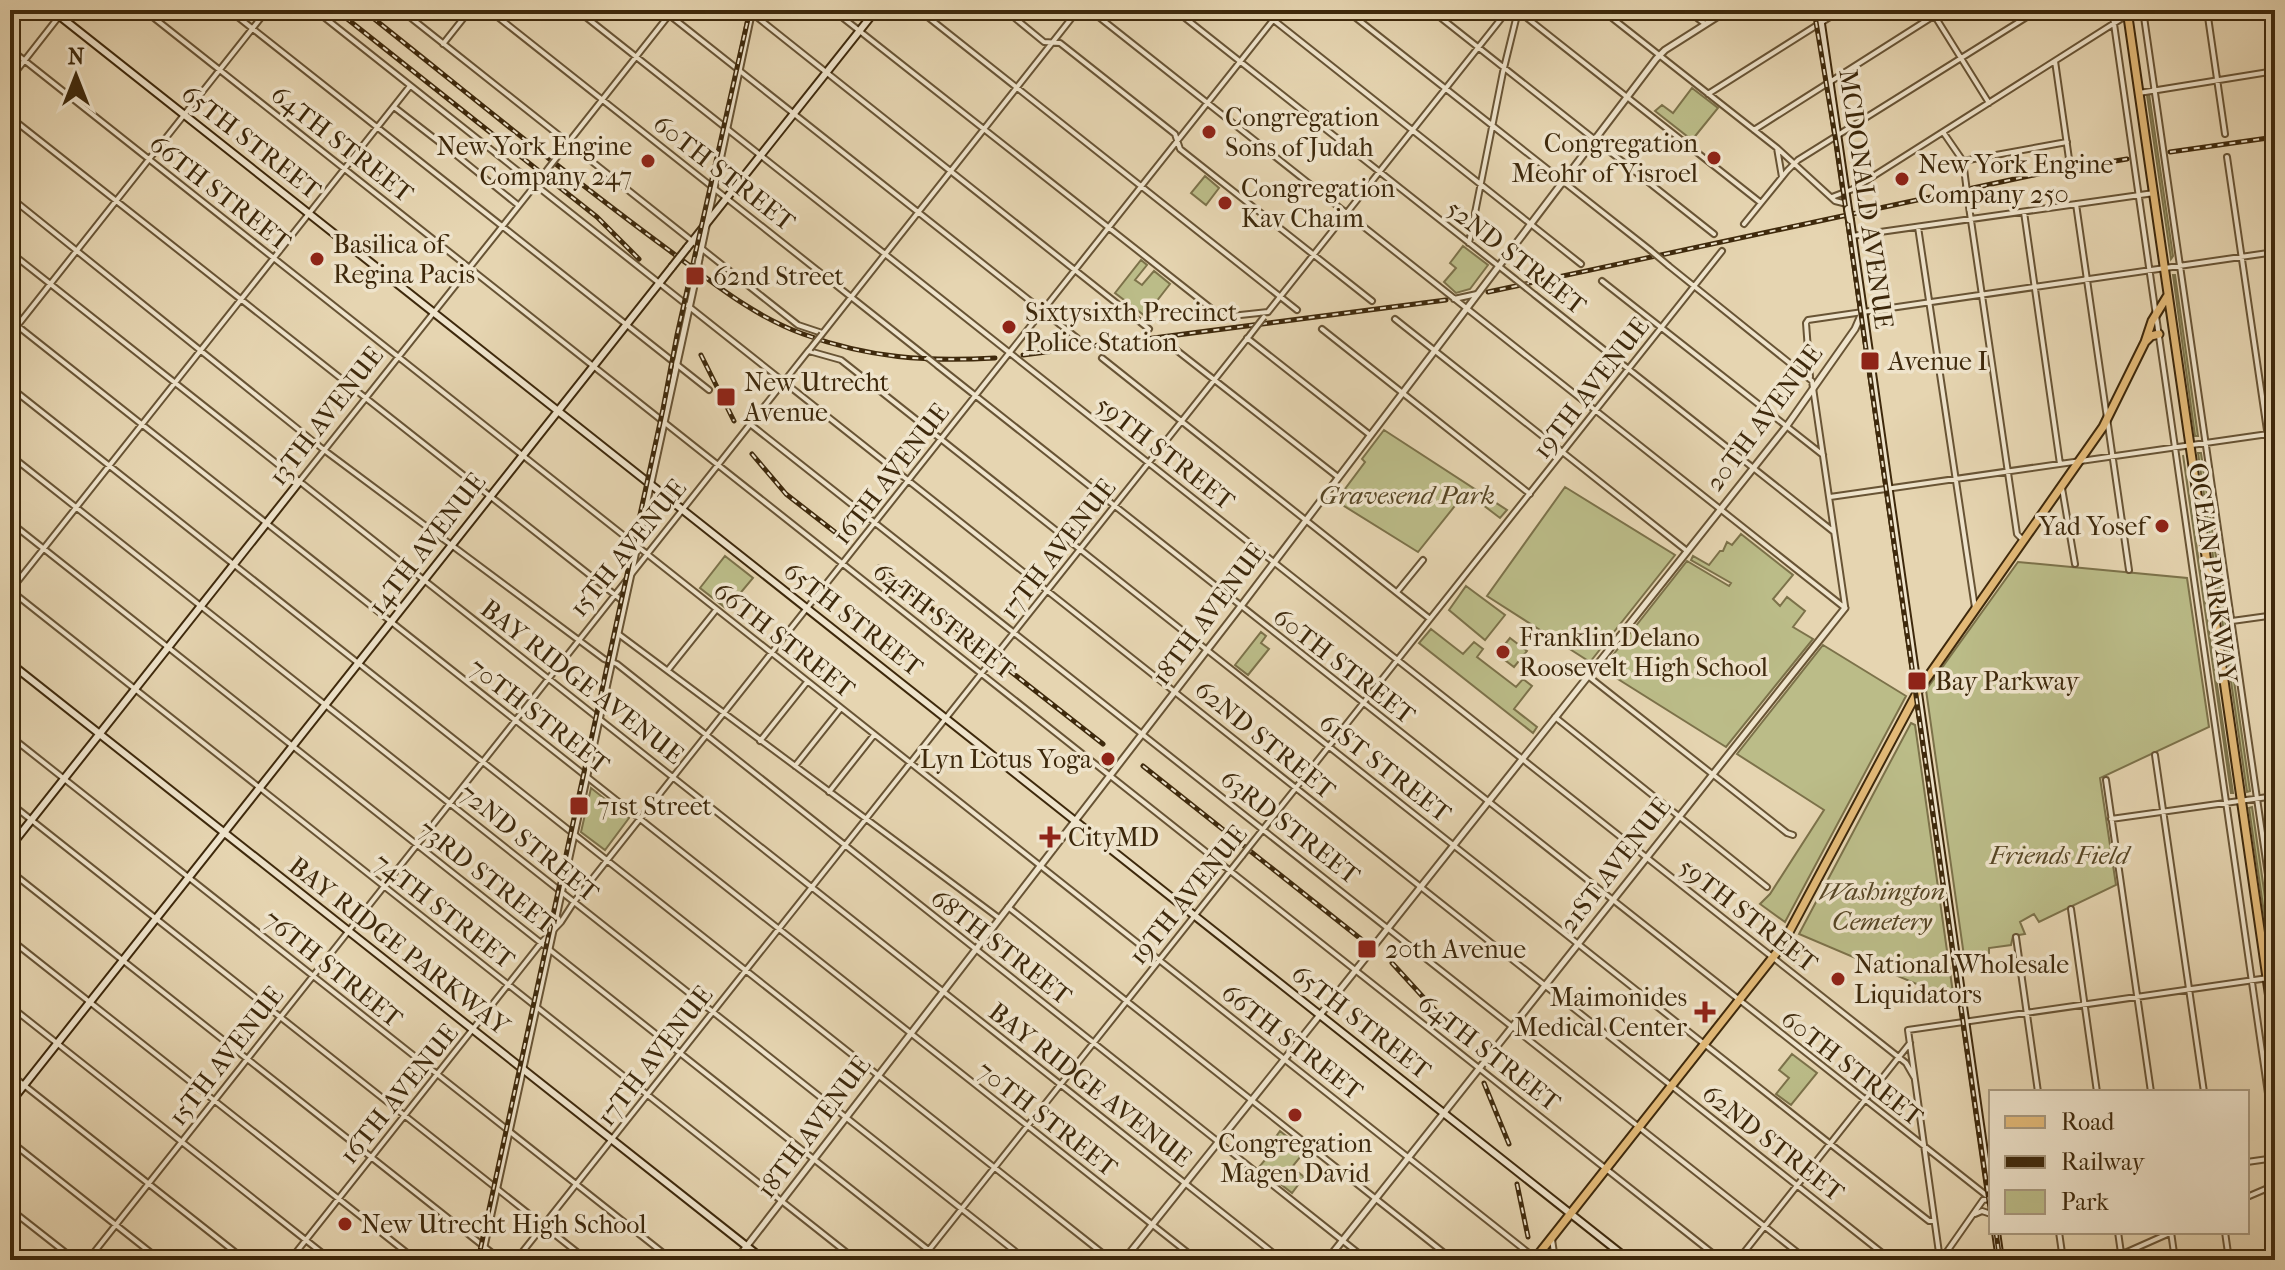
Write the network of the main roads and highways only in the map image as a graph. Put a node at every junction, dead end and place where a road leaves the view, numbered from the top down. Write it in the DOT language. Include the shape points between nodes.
graph roads {
  1 [pos="52,10"];
  2 [pos="876,10"];
  3 [pos="1819,10"];
  4 [pos="2130,11"];
  5 [pos="62,13"];
  6 [pos="2168,295"];
  7 [pos="2159,334"];
  8 [pos="2145,342"];
  9 [pos="558,411"];
  10 [pos="299,482"];
  11 [pos="10,663"];
  12 [pos="1918,691"];
  13 [pos="100,734"];
  14 [pos="224,833"];
  15 [pos="10,847"];
  16 [pos="2271,977"];
  17 [pos="2275,1033"];
  18 [pos="10,1103"];
  19 [pos="1989,1186"];
  20 [pos="1570,1213"];
  21 [pos="1996,1234"];
  22 [pos="1618,1256"];
  23 [pos="1535,1259"];
  24 [pos="764,1260"];
  25 [pos="1629,1260"];
  26 [pos="2000,1260"];
  1 -- 5 [label="main road, 65TH STREET"];
  2 -- 9 [label="main road, 14TH AVENUE, bridge"];
  3 -- 12 [label="main road, MCDONALD AVENUE, bridge"];
  4 -- 6 [label="main road, OCEAN PARKWAY"];
  5 -- 9 [label="main road, 65TH STREET"];
  6 -- 8 [label="main road"];
  6 -- 16 [label="main road, OCEAN PARKWAY"];
  7 -- 8 [label="main road"];
  8 -- 12 [label="main road" via="2107,419"];
  9 -- 14 [label="main road, 14TH AVENUE"];
  9 -- 20 [label="main road, 65TH STREET"];
  10 -- 13 [label="main road, 13TH AVENUE"];
  11 -- 13 [label="main road, BAY RIDGE PARKWAY"];
  12 -- 19 [label="main road, MCDONALD AVENUE"];
  12 -- 20 [label="main road" via="1773,958"];
  13 -- 14 [label="main road, BAY RIDGE PARKWAY"];
  13 -- 15 [label="main road, 13TH AVENUE"];
  14 -- 18 [label="main road, 14TH AVENUE"];
  14 -- 24 [label="main road, BAY RIDGE PARKWAY"];
  16 -- 17 [label="main road, OCEAN PARKWAY"];
  20 -- 22 [label="main road, 65TH STREET"];
  20 -- 23 [label="main road"];
  21 -- 26 [label="main road"];
  22 -- 25 [label="main road, 65TH STREET"];
}
